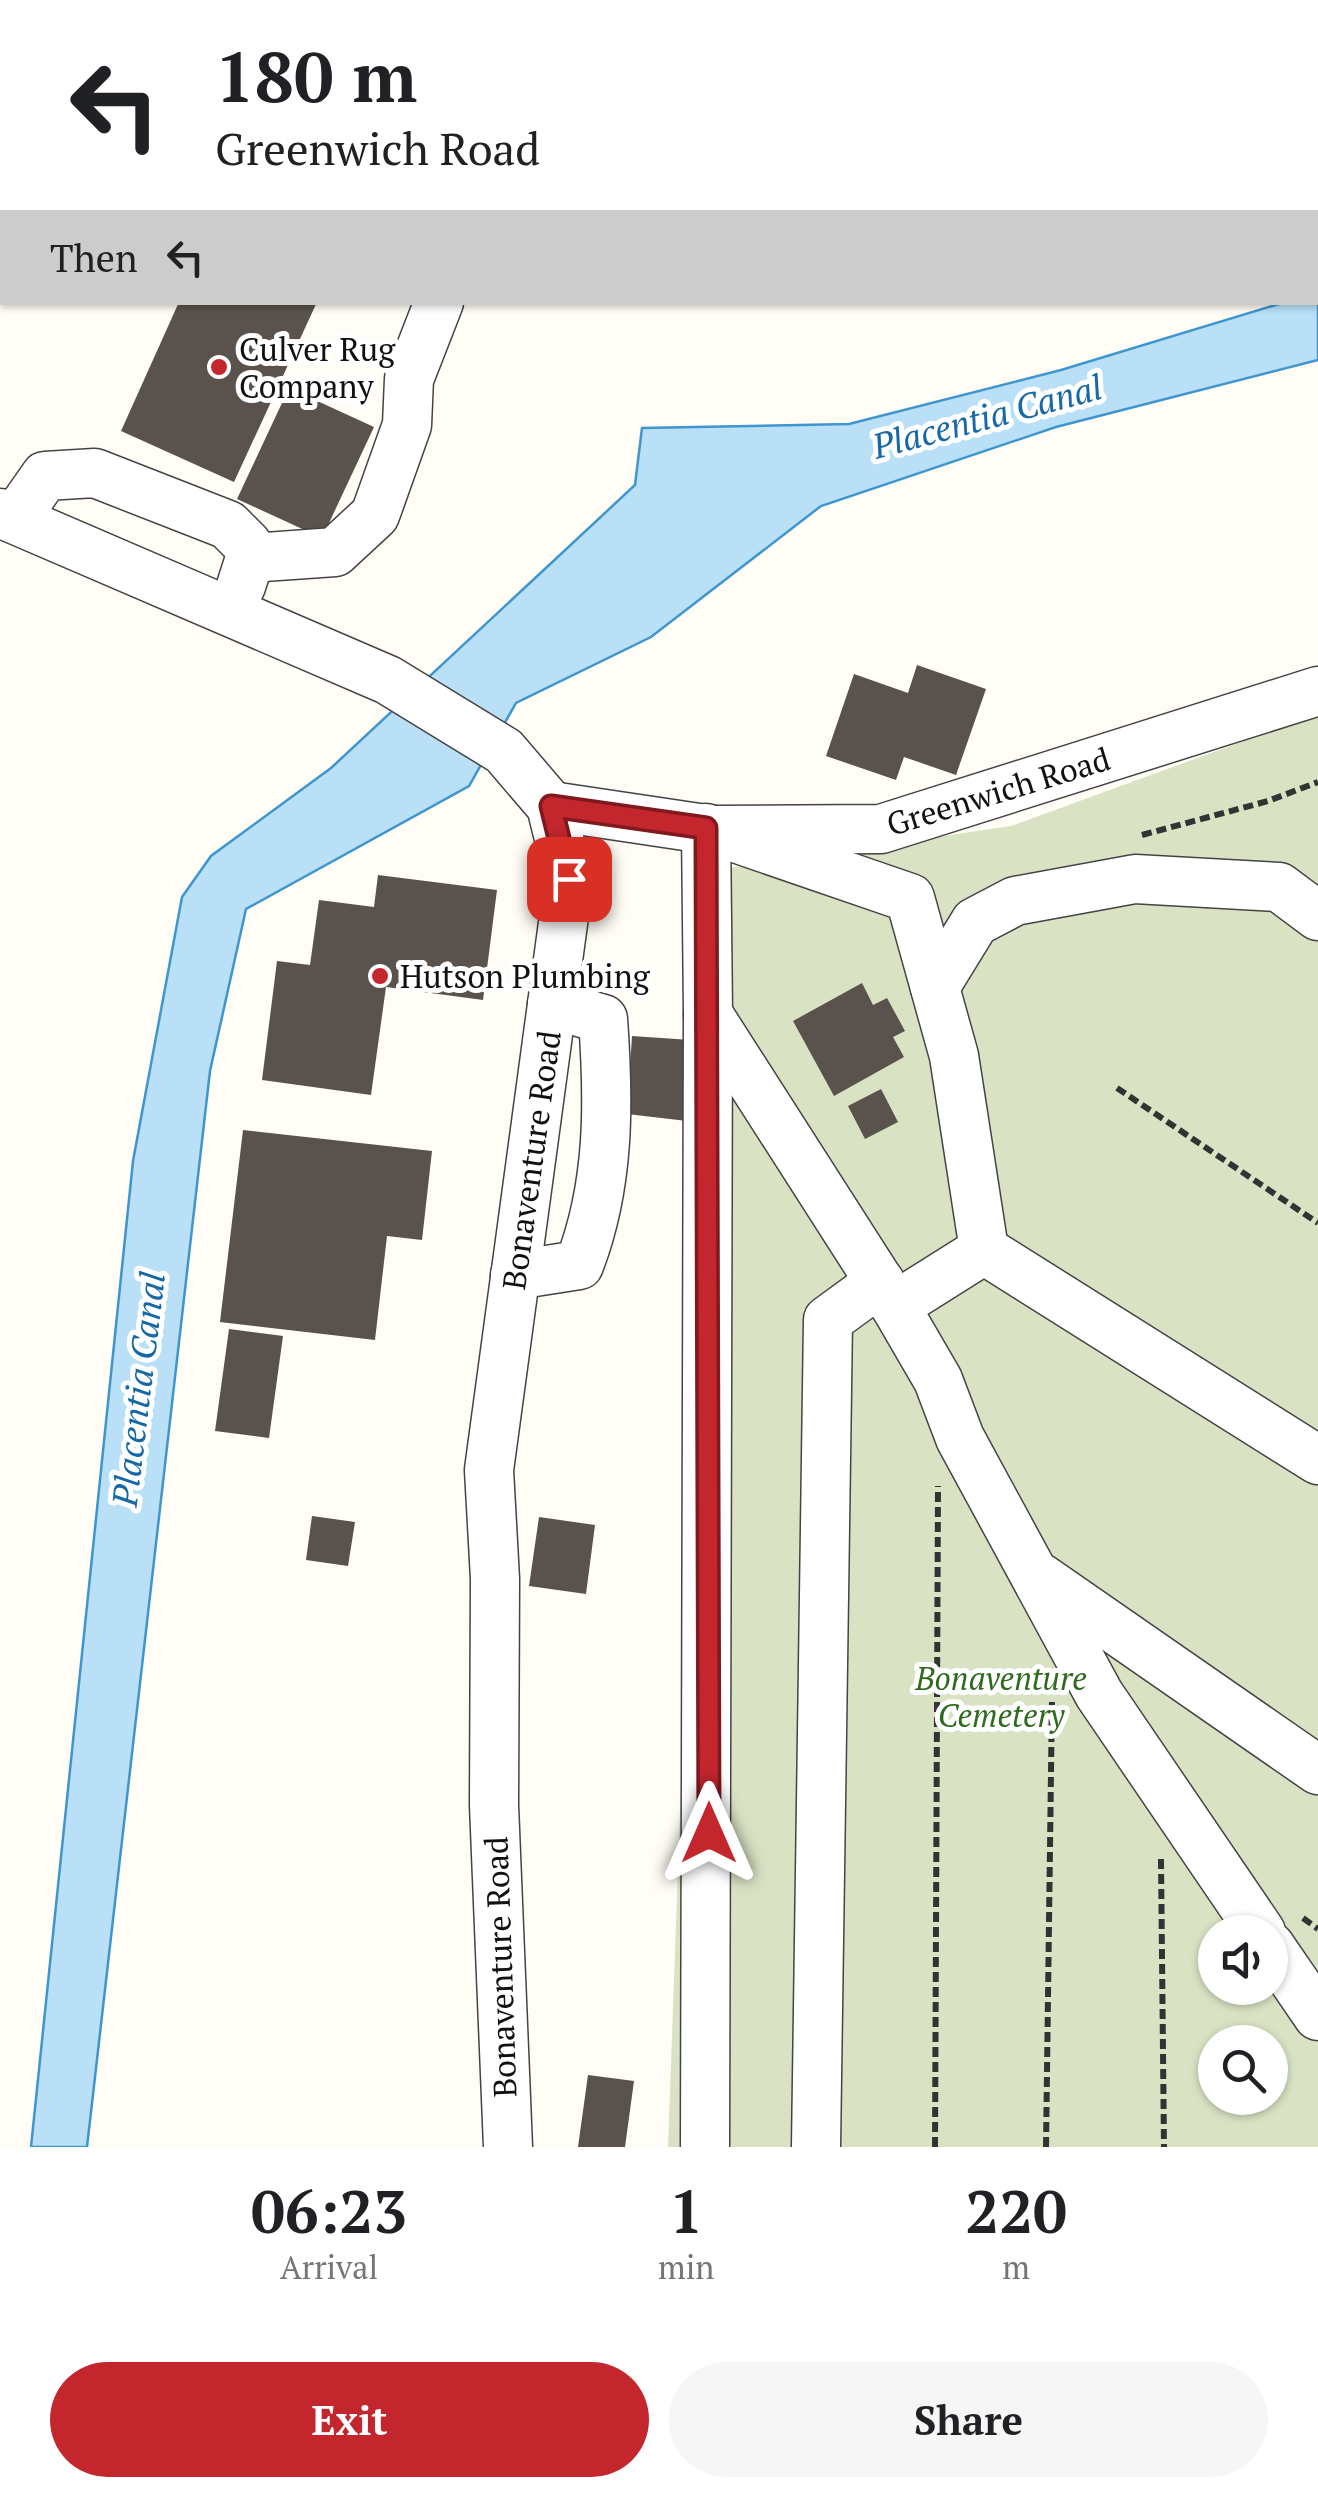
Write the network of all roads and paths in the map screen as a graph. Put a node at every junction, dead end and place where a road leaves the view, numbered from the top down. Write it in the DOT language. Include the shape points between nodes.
graph roads {
  1 [pos="438,305"];
  2 [pos="8,516"];
  3 [pos="250,558"];
  4 [pos="236,615"];
  5 [pos="1318,691"];
  6 [pos="551,806"];
  7 [pos="709,829"];
  8 [pos="1318,916"];
  9 [pos="935,987"];
  10 [pos="552,1004"];
  11 [pos="708,1014"];
  12 [pos="1116,1088"];
  13 [pos="1318,1223"];
  14 [pos="984,1250"];
  15 [pos="516,1275"];
  16 [pos="888,1294"];
  17 [pos="1318,1460"];
  18 [pos="938,1478"];
  19 [pos="1034,1573"];
  20 [pos="1052,1688"];
  21 [pos="1318,1770"];
  22 [pos="1160,1783"];
  23 [pos="1249,1915"];
  24 [pos="1288,1972"];
  25 [pos="1318,2016"];
  26 [pos="508,2147"];
  27 [pos="705,2147"];
  28 [pos="816,2147"];
  29 [pos="934,2147"];
  30 [pos="1046,2147"];
  31 [pos="1164,2147"];
  1 -- 3 [label="street" via="410,380 407,425 375,514 335,552"];
  2 -- 3 [label="street" via="46,476 95,473 228,526 247,544"];
  2 -- 4 [label="street, Bonaventure Road"];
  3 -- 4 [label="street"];
  4 -- 6 [label="street, Bonaventure Road" via="388,680 504,751"];
  5 -- 7 [label="street, Greenwich Road" via="881,829"];
  6 -- 7 [label="street, Greenwich Road"];
  6 -- 10 [label="street, Bonaventure Road" via="569,879"];
  7 -- 9 [label="street" via="910,898"];
  7 -- 11 [label="street"];
  8 -- 9 [label="street" via="1279,886 1136,879 1015,901 976,922"];
  9 -- 14 [label="street" via="954,1056"];
  10 -- 15 [label="street, Bonaventure Road"];
  10 -- 15 [label="street" via="603,1019 609,1106 596,1221 579,1264"];
  11 -- 16 [label="street"];
  11 -- 27 [label="street"];
  12 -- 13 [label="path"];
  14 -- 16 [label="street"];
  14 -- 17 [label="street"];
  15 -- 26 [label="street, Bonaventure Road" via="489,1470"];
  16 -- 19 [label="street"];
  16 -- 28 [label="street" via="828,1320"];
  18 -- 29 [label="path"];
  19 -- 21 [label="street"];
  19 -- 22 [label="street" via="1099,1694"];
  20 -- 30 [label="path"];
  22 -- 23 [label="street"];
  22 -- 31 [label="path"];
  24 -- 25 [label="street"];
}
